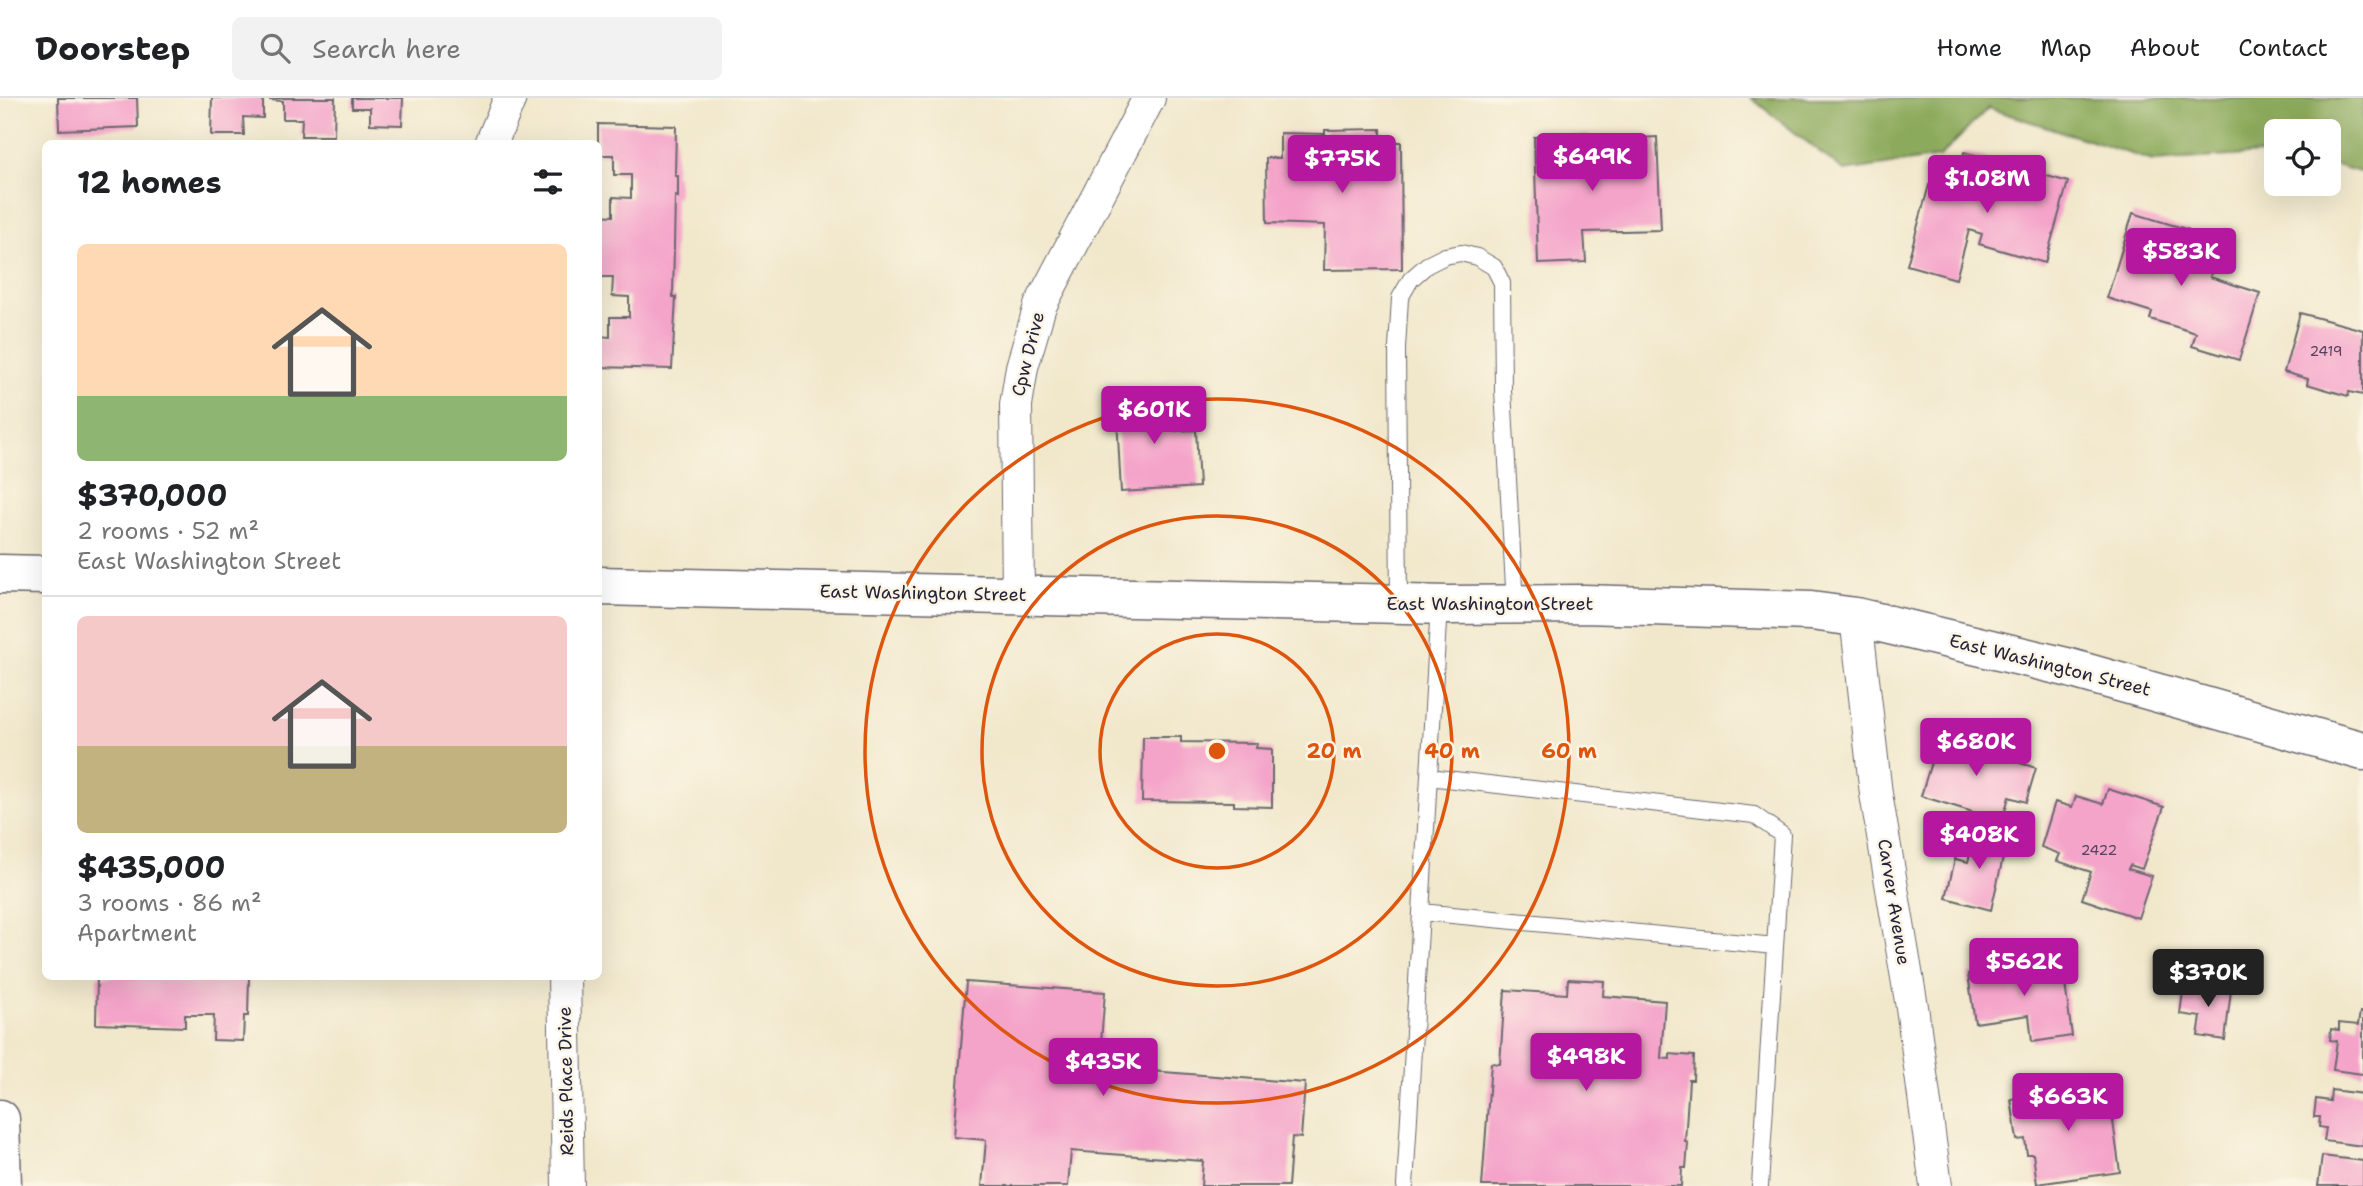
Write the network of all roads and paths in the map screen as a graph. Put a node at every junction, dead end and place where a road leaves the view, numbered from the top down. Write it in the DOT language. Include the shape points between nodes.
graph roads {
  1 [pos="510,98"];
  2 [pos="1147,98"];
  3 [pos="493,140"];
  4 [pos="0,574"];
  5 [pos="42,575"];
  6 [pos="602,586"];
  7 [pos="1018,594"];
  8 [pos="1399,604"];
  9 [pos="1439,605"];
  10 [pos="1515,605"];
  11 [pos="1856,617"];
  12 [pos="2363,751"];
  13 [pos="1429,777"];
  14 [pos="1421,912"];
  15 [pos="1775,946"];
  16 [pos="564,980"];
  17 [pos="0,1119"];
  18 [pos="2,1186"];
  19 [pos="568,1186"];
  20 [pos="1405,1186"];
  21 [pos="1760,1186"];
  22 [pos="1936,1186"];
  1 -- 3 [label="street"];
  2 -- 7 [label="street, Cpw Drive" via="1040,306 1022,367 1016,405"];
  4 -- 5 [label="main road"];
  6 -- 7 [label="main road, East Washington Street"];
  7 -- 8 [label="main road, East Washington Street"];
  8 -- 9 [label="main road, East Washington Street"];
  8 -- 10 [label="lane" via="1396,348 1400,298 1411,279 1427,265 1461,253 1494,267 1502,283"];
  9 -- 10 [label="main road, East Washington Street"];
  9 -- 13 [label="lane"];
  10 -- 11 [label="main road, East Washington Street" via="1811,611"];
  11 -- 12 [label="main road, East Washington Street" via="2066,667"];
  11 -- 22 [label="street, Carver Avenue" via="1876,794"];
  13 -- 14 [label="lane"];
  13 -- 15 [label="lane" via="1754,815 1782,835"];
  14 -- 15 [label="lane"];
  14 -- 20 [label="lane"];
  15 -- 21 [label="lane"];
  16 -- 19 [label="street, Reids Place Drive"];
  17 -- 18 [label="main road"];
}
